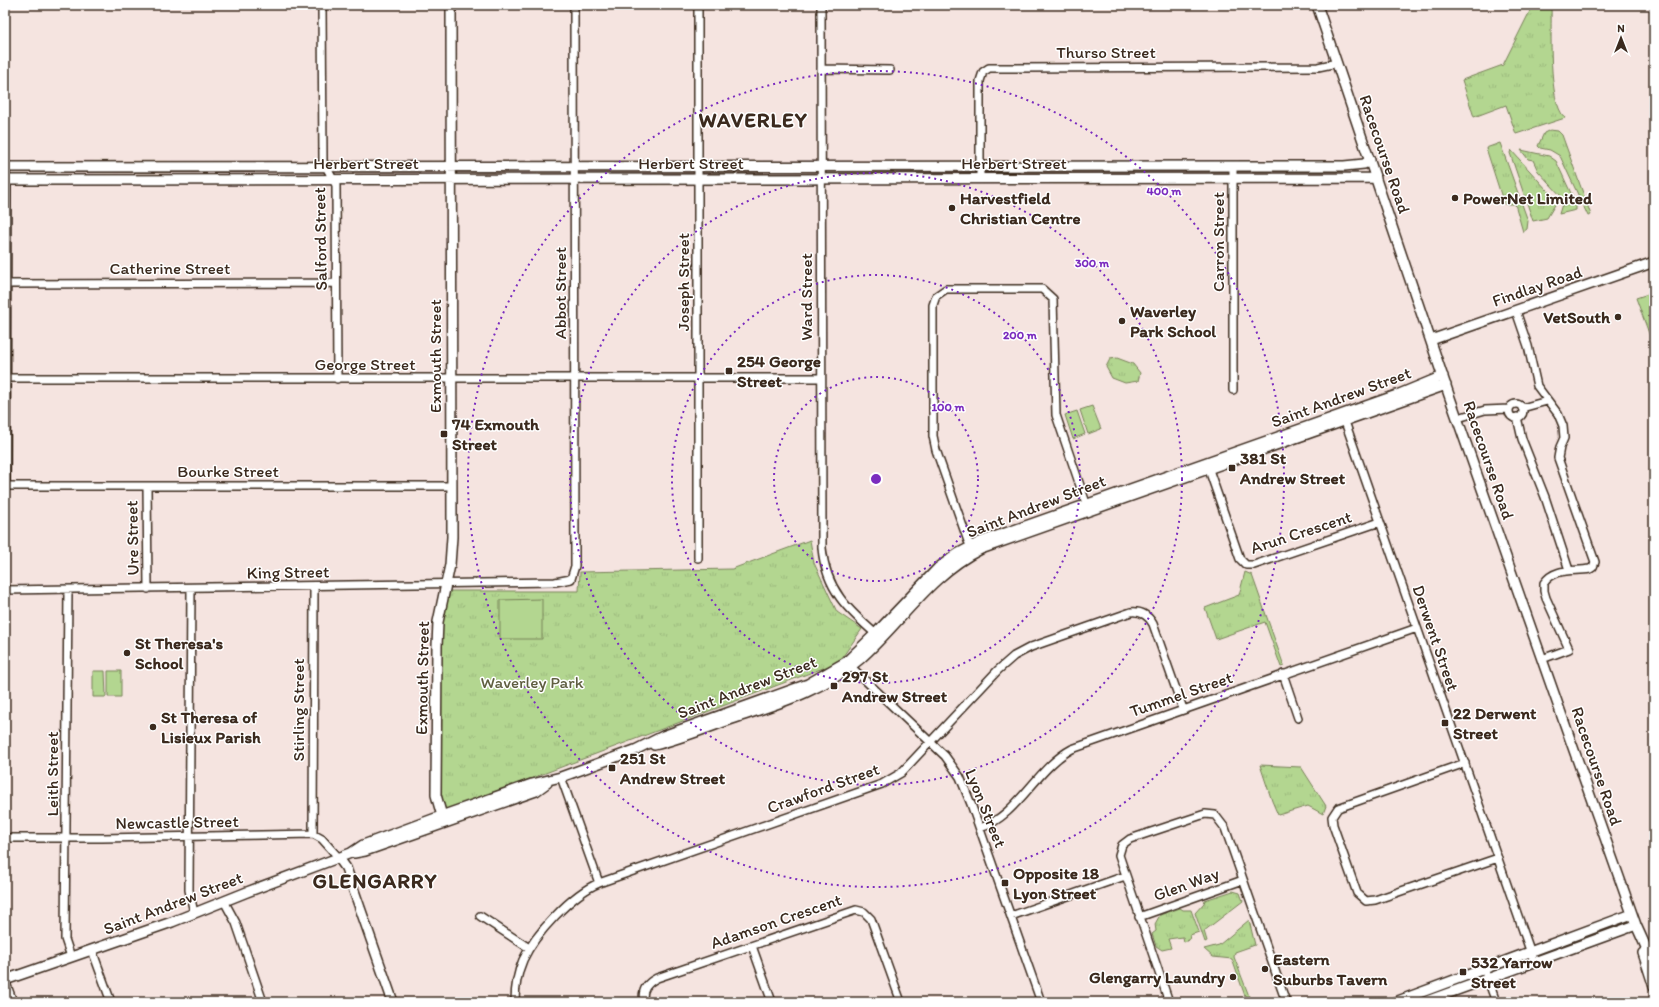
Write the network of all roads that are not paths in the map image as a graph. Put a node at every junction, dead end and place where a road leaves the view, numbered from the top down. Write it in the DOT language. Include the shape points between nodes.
graph roads {
  1 [pos="322,5"];
  2 [pos="451,5"];
  3 [pos="574,5"];
  4 [pos="698,5"];
  5 [pos="821,5"];
  6 [pos="1317,5"];
  7 [pos="1337,63"];
  8 [pos="821,69"];
  9 [pos="890,70"];
  10 [pos="1370,160"];
  11 [pos="5,166"];
  12 [pos="575,166"];
  13 [pos="698,166"];
  14 [pos="821,166"];
  15 [pos="980,166"];
  16 [pos="1108,166"];
  17 [pos="1233,166"];
  18 [pos="164,167"];
  19 [pos="325,167"];
  20 [pos="451,167"];
  21 [pos="1109,178"];
  22 [pos="1233,178"];
  23 [pos="1376,178"];
  24 [pos="334,179"];
  25 [pos="451,179"];
  26 [pos="575,179"];
  27 [pos="698,179"];
  28 [pos="821,179"];
  29 [pos="980,179"];
  30 [pos="6,180"];
  31 [pos="164,180"];
  32 [pos="1654,262"];
  33 [pos="336,283"];
  34 [pos="6,284"];
  35 [pos="1516,310"];
  36 [pos="1431,340"];
  37 [pos="6,378"];
  38 [pos="452,378"];
  39 [pos="575,378"];
  40 [pos="698,378"];
  41 [pos="821,378"];
  42 [pos="337,379"];
  43 [pos="1445,381"];
  44 [pos="1233,390"];
  45 [pos="1547,401"];
  46 [pos="1522,408"];
  47 [pos="1509,409"];
  48 [pos="1517,417"];
  49 [pos="1343,418"];
  50 [pos="1458,418"];
  51 [pos="1207,465"];
  52 [pos="6,486"];
  53 [pos="147,486"];
  54 [pos="452,486"];
  55 [pos="1088,507"];
  56 [pos="1380,522"];
  57 [pos="973,549"];
  58 [pos="698,558"];
  59 [pos="1569,570"];
  60 [pos="571,579"];
  61 [pos="446,584"];
  62 [pos="314,586"];
  63 [pos="191,588"];
  64 [pos="148,589"];
  65 [pos="5,590"];
  66 [pos="68,590"];
  67 [pos="1417,628"];
  68 [pos="878,636"];
  69 [pos="1542,659"];
  70 [pos="848,664"];
  71 [pos="1283,674"];
  72 [pos="1183,709"];
  73 [pos="1298,718"];
  74 [pos="930,742"];
  75 [pos="1465,763"];
  76 [pos="561,777"];
  77 [pos="442,820"];
  78 [pos="980,828"];
  79 [pos="312,834"];
  80 [pos="189,836"];
  81 [pos="5,838"];
  82 [pos="66,838"];
  83 [pos="339,858"];
  84 [pos="1498,858"];
  85 [pos="1125,876"];
  86 [pos="1243,880"];
  87 [pos="599,883"];
  88 [pos="224,900"];
  89 [pos="194,913"];
  90 [pos="1632,914"];
  91 [pos="480,916"];
  92 [pos="1011,916"];
  93 [pos="1139,917"];
  94 [pos="1636,925"];
  95 [pos="752,946"];
  96 [pos="529,948"];
  97 [pos="92,950"];
  98 [pos="1531,952"];
  99 [pos="71,957"];
  100 [pos="1534,961"];
  101 [pos="1654,965"];
  102 [pos="1484,969"];
  103 [pos="1488,979"];
  104 [pos="5,980"];
  105 [pos="1654,987"];
  106 [pos="13,1002"];
  107 [pos="110,1002"];
  108 [pos="263,1002"];
  109 [pos="393,1002"];
  110 [pos="515,1002"];
  111 [pos="644,1002"];
  112 [pos="772,1002"];
  113 [pos="901,1002"];
  114 [pos="1041,1002"];
  115 [pos="1169,1002"];
  116 [pos="1286,1002"];
  117 [pos="1395,1002"];
  118 [pos="1424,1002"];
  119 [pos="1496,1002"];
  1 -- 19 [label="street, Salford Street"];
  2 -- 20 [label="street, Exmouth Street"];
  3 -- 12 [label="street, Abbot Street"];
  4 -- 13 [label="street, Joseph Street"];
  5 -- 8 [label="street, Ward Street"];
  6 -- 7 [label="street, Racecourse Road"];
  7 -- 10 [label="street, Racecourse Road"];
  7 -- 15 [label="street, Thurso Street" via="1318,67 989,68 983,72 980,81"];
  8 -- 9 [label="street"];
  8 -- 14 [label="street, Ward Street"];
  10 -- 17 [label="street, Herbert Street" via="1364,164 1344,166"];
  10 -- 23 [label="street, Racecourse Road"];
  11 -- 18 [label="street, Herbert Street"];
  11 -- 30 [label="street"];
  12 -- 13 [label="street, Herbert Street"];
  12 -- 20 [label="street, Herbert Street"];
  12 -- 26 [label="street, Abbot Street"];
  13 -- 14 [label="street, Herbert Street"];
  13 -- 27 [label="street, Joseph Street"];
  14 -- 15 [label="street, Herbert Street"];
  14 -- 28 [label="street, Ward Street"];
  15 -- 16 [label="street, Herbert Street"];
  15 -- 29 [label="street, Thurso Street"];
  16 -- 17 [label="street, Herbert Street"];
  16 -- 21 [label="street"];
  17 -- 22 [label="street, Carron Street"];
  18 -- 19 [label="street, Herbert Street"];
  18 -- 31 [label="street"];
  19 -- 20 [label="street, Herbert Street"];
  19 -- 24 [label="street, Salford Street"];
  20 -- 25 [label="street, Exmouth Street"];
  21 -- 22 [label="street, Herbert Street"];
  21 -- 29 [label="street, Herbert Street"];
  22 -- 23 [label="street, Herbert Street"];
  22 -- 44 [label="street, Carron Street"];
  23 -- 36 [label="street, Racecourse Road"];
  24 -- 25 [label="street, Herbert Street"];
  24 -- 31 [label="street, Herbert Street"];
  24 -- 33 [label="street, Salford Street"];
  25 -- 26 [label="street, Herbert Street"];
  25 -- 38 [label="street, Exmouth Street"];
  26 -- 27 [label="street, Herbert Street"];
  26 -- 39 [label="street, Abbot Street"];
  27 -- 28 [label="street, Herbert Street"];
  27 -- 40 [label="street, Joseph Street"];
  28 -- 29 [label="street, Herbert Street"];
  28 -- 41 [label="street, Ward Street"];
  30 -- 31 [label="street, Herbert Street"];
  30 -- 34 [label="street"];
  32 -- 35 [label="street, Findlay Road"];
  33 -- 34 [label="street, Catherine Street"];
  33 -- 42 [label="street, Salford Street"];
  34 -- 37 [label="street"];
  35 -- 36 [label="street, Findlay Road"];
  35 -- 45 [label="street" via="1538,386"];
  36 -- 43 [label="street, Racecourse Road"];
  37 -- 42 [label="street, George Street"];
  37 -- 52 [label="street"];
  38 -- 39 [label="street, George Street"];
  38 -- 42 [label="street, George Street"];
  38 -- 54 [label="street, Exmouth Street"];
  39 -- 40 [label="street, George Street"];
  39 -- 60 [label="street, Abbot Street" via="575,566"];
  40 -- 41 [label="street, George Street"];
  40 -- 58 [label="street, Joseph Street"];
  41 -- 68 [label="street, Ward Street" via="823,559 828,577 840,599"];
  43 -- 49 [label="street, Saint Andrew Street"];
  43 -- 50 [label="street, Racecourse Road"];
  45 -- 46 [label="street"];
  45 -- 59 [label="street" via="1558,414 1563,426 1564,438 1558,458 1581,526 1595,558 1590,569"];
  46 -- 47 [label="street" via="1515,404"];
  46 -- 48 [label="street" via="1521,415"];
  47 -- 48 [label="street" via="1510,414"];
  47 -- 50 [label="street" via="1485,410"];
  48 -- 59 [label="street" via="1522,439 1545,497"];
  49 -- 51 [label="street, Saint Andrew Street"];
  49 -- 56 [label="street, Derwent Street"];
  50 -- 69 [label="street, Racecourse Road"];
  51 -- 55 [label="street, Saint Andrew Street"];
  51 -- 56 [label="street, Arun Crescent" via="1240,559 1250,566"];
  52 -- 53 [label="street, Bourke Street"];
  53 -- 54 [label="street, Bourke Street"];
  53 -- 64 [label="street, Ure Street"];
  54 -- 61 [label="street, Exmouth Street" via="450,566"];
  55 -- 57 [label="street, Saint Andrew Street" via="989,538"];
  55 -- 57 [label="street" via="1056,415 1053,299 1042,289 946,289 936,296 933,305 933,436"];
  56 -- 67 [label="street, Derwent Street"];
  57 -- 68 [label="street, Saint Andrew Street" via="952,558 935,572"];
  59 -- 69 [label="street" via="1551,575 1543,586 1569,649"];
  60 -- 61 [label="street, King Street" via="555,582"];
  61 -- 62 [label="street, King Street"];
  61 -- 77 [label="street, Exmouth Street" via="438,617 437,638 436,795"];
  62 -- 63 [label="street, King Street"];
  62 -- 79 [label="street, Stirling Street"];
  63 -- 64 [label="street, King Street"];
  63 -- 80 [label="street"];
  64 -- 66 [label="street, King Street"];
  65 -- 66 [label="street, King Street"];
  66 -- 82 [label="street, Leith Street"];
  67 -- 71 [label="street, Tummel Street"];
  67 -- 75 [label="street, Derwent Street"];
  68 -- 70 [label="street, Saint Andrew Street"];
  69 -- 90 [label="street, Racecourse Road"];
  70 -- 74 [label="street, Lyon Street"];
  70 -- 76 [label="street, Saint Andrew Street" via="801,687 663,736 635,750"];
  71 -- 72 [label="street, Tummel Street"];
  71 -- 73 [label="street"];
  72 -- 74 [label="street, Crawford Street" via="1153,624 1146,615 1137,611 1022,651 998,670"];
  72 -- 78 [label="street, Tummel Street" via="1065,752 999,819"];
  74 -- 78 [label="street, Lyon Street" via="960,777"];
  74 -- 87 [label="street, Crawford Street" via="901,773 882,784"];
  75 -- 84 [label="street, Derwent Street"];
  75 -- 84 [label="street" via="1338,808 1332,817 1357,893 1366,901 1375,900"];
  76 -- 77 [label="street, Saint Andrew Street" via="549,782 532,784"];
  76 -- 87 [label="street"];
  77 -- 83 [label="street, Saint Andrew Street" via="365,851"];
  78 -- 92 [label="street, Lyon Street"];
  79 -- 80 [label="street, Newcastle Street"];
  79 -- 83 [label="street" via="322,839"];
  80 -- 82 [label="street, Newcastle Street"];
  80 -- 89 [label="street" via="189,894"];
  81 -- 82 [label="street, Newcastle Street"];
  82 -- 99 [label="street, Leith Street" via="65,939"];
  83 -- 88 [label="street, Saint Andrew Street"];
  83 -- 109 [label="street" via="346,868"];
  84 -- 98 [label="street, Derwent Street"];
  85 -- 86 [label="street" via="1119,855 1125,842 1200,815 1210,814 1222,822"];
  85 -- 92 [label="street"];
  85 -- 93 [label="street"];
  86 -- 93 [label="street, Glen Way"];
  86 -- 116 [label="street"];
  87 -- 96 [label="street, Crawford Street" via="582,891 568,902"];
  88 -- 89 [label="street, Saint Andrew Street"];
  88 -- 108 [label="street" via="236,923"];
  89 -- 97 [label="street, Saint Andrew Street"];
  90 -- 94 [label="street, Racecourse Road"];
  90 -- 98 [label="street"];
  91 -- 96 [label="street"];
  92 -- 114 [label="street, Lyon Street"];
  93 -- 115 [label="street"];
  94 -- 100 [label="street"];
  94 -- 101 [label="street, Racecourse Road"];
  94 -- 105 [label="street, Racecourse Road"];
  95 -- 111 [label="street, Adamson Crescent" via="650,982 644,991"];
  95 -- 112 [label="street"];
  95 -- 113 [label="street, Adamson Crescent" via="850,911 864,912 874,925"];
  96 -- 110 [label="street, Crawford Street" via="517,976"];
  97 -- 99 [label="street, Saint Andrew Street"];
  97 -- 107 [label="street"];
  98 -- 100 [label="street, Derwent Street"];
  98 -- 102 [label="street"];
  99 -- 104 [label="street, Saint Andrew Street"];
  100 -- 103 [label="street"];
  102 -- 103 [label="street"];
  102 -- 117 [label="street"];
  103 -- 118 [label="street"];
  103 -- 119 [label="street"];
  104 -- 106 [label="street"];
}
